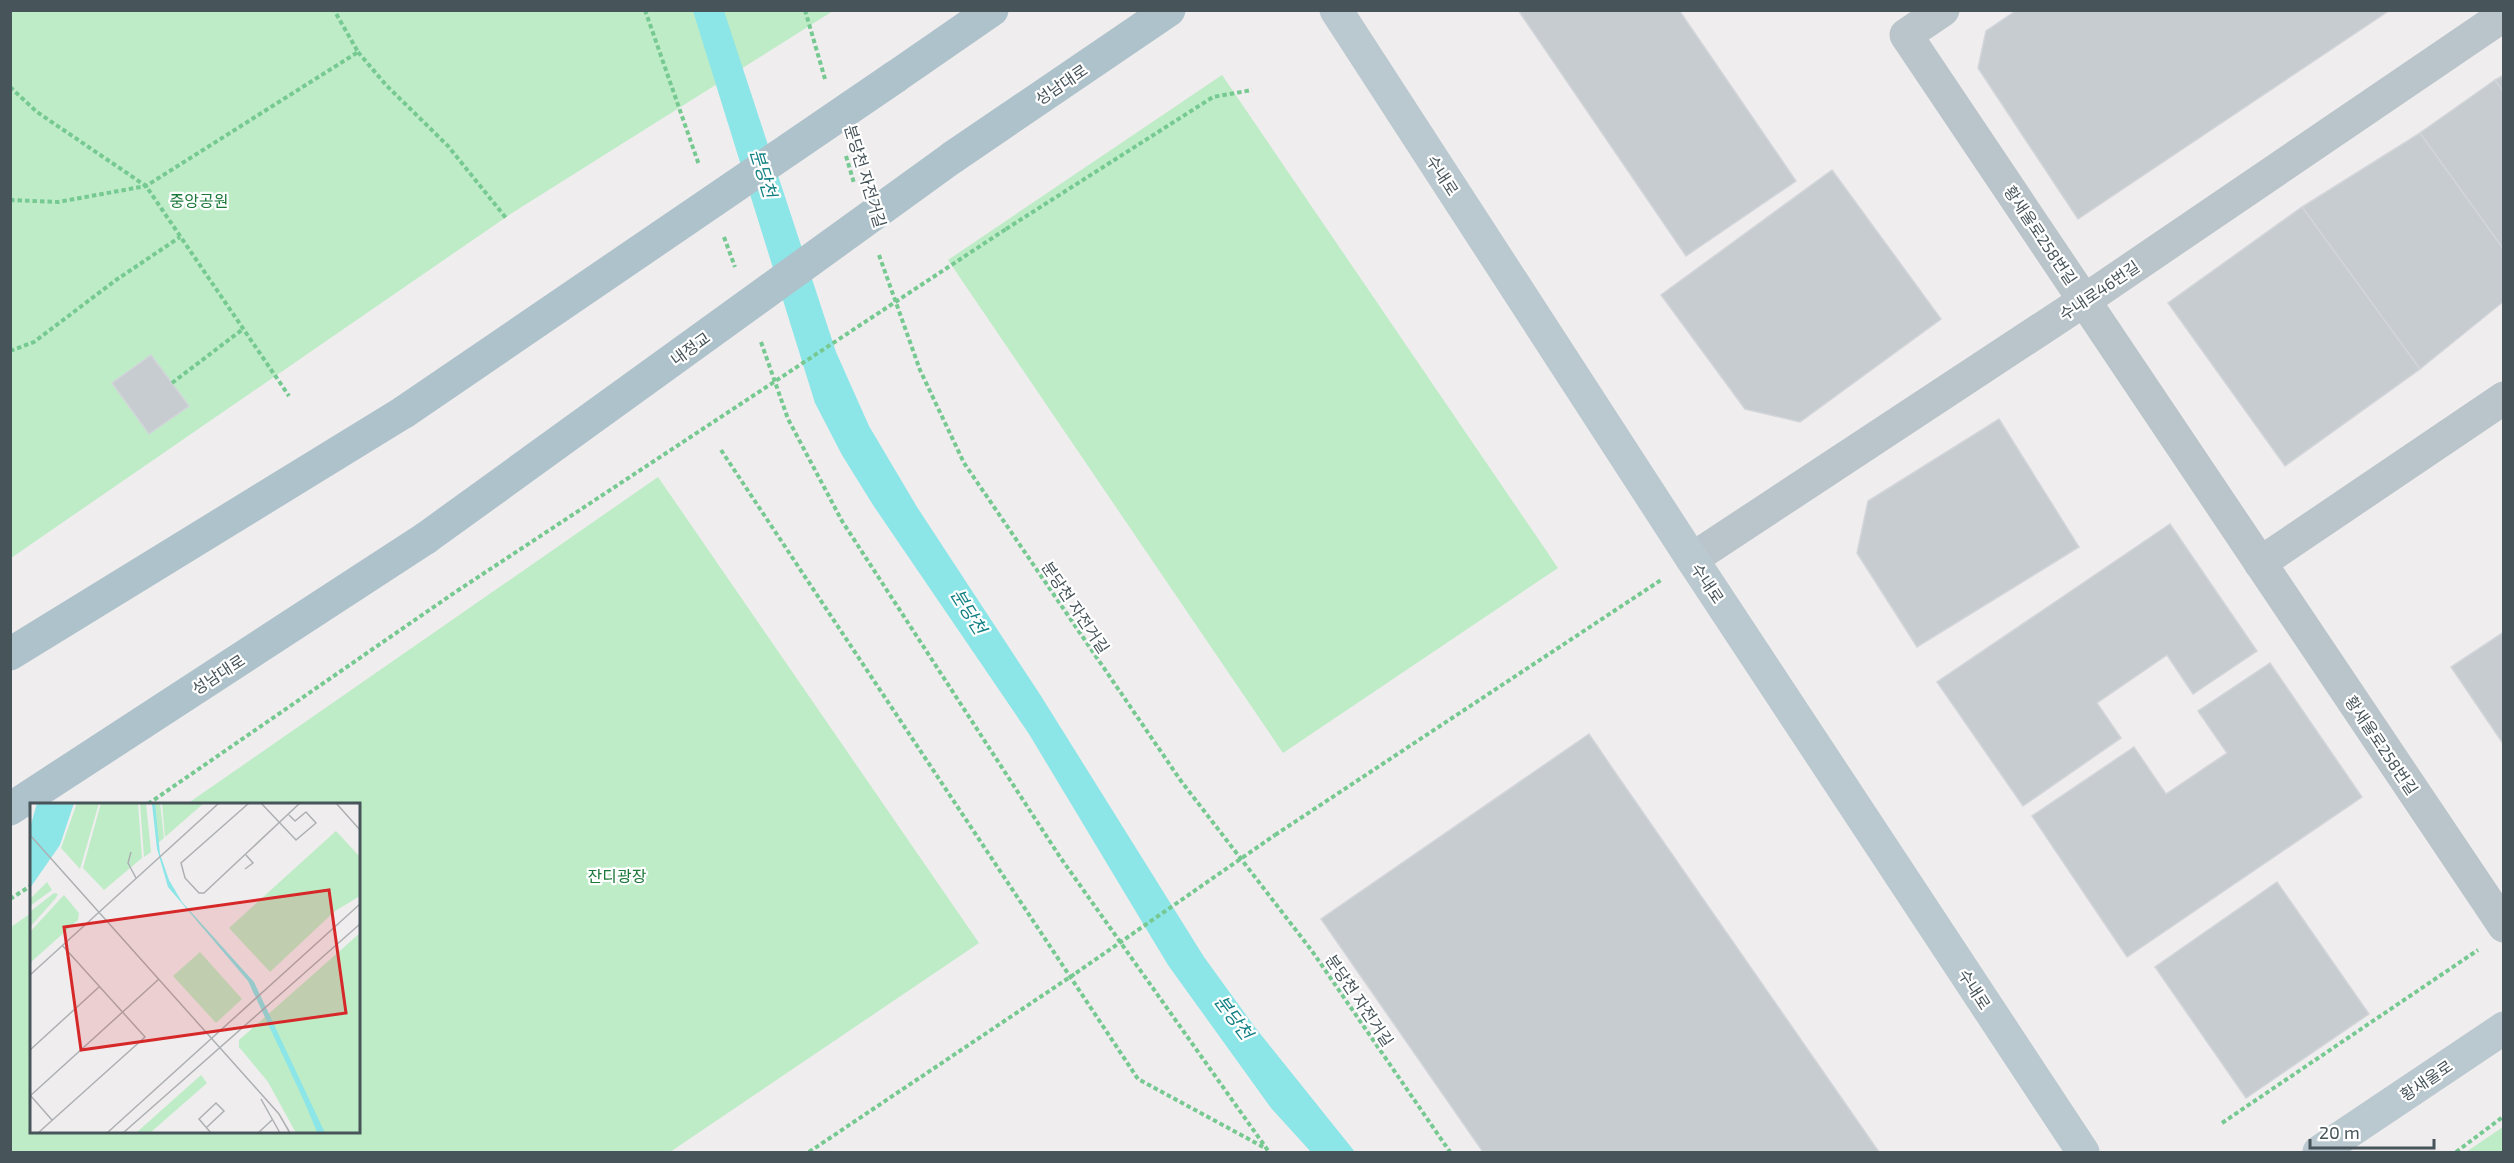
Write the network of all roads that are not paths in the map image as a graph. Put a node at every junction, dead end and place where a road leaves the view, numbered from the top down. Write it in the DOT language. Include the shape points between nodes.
graph roads {
  1 [pos="992,10"];
  2 [pos="1169,10"];
  3 [pos="1336,10"];
  4 [pos="1943,10"];
  5 [pos="2504,15"];
  6 [pos="953,157"];
  7 [pos="2085,300"];
  8 [pos="2504,398"];
  9 [pos="426,538"];
  10 [pos="1692,559"];
  11 [pos="2260,563"];
  12 [pos="10,654"];
  13 [pos="10,809"];
  14 [pos="2494,936"];
  15 [pos="2504,1028"];
  16 [pos="2083,1152"];
  17 [pos="2319,1152"];
  1 -- 12 [label="main road, bridge" via="404,412"];
  2 -- 6 [label="main road, 성남대로"];
  3 -- 10 [label="main road, 수내로"];
  4 -- 7 [label="street, 황새울로258번길" via="1906,35"];
  5 -- 7 [label="street, 수내로46번길"];
  6 -- 9 [label="main road, 내정교, bridge"];
  7 -- 10 [label="street, 수내로46번길"];
  7 -- 11 [label="street, 황새울로258번길"];
  8 -- 11 [label="street"];
  9 -- 13 [label="main road, 성남대로"];
  10 -- 16 [label="main road, 수내로"];
  11 -- 14 [label="street, 황새울로258번길"];
  15 -- 17 [label="main road, 황새울로"];
}
